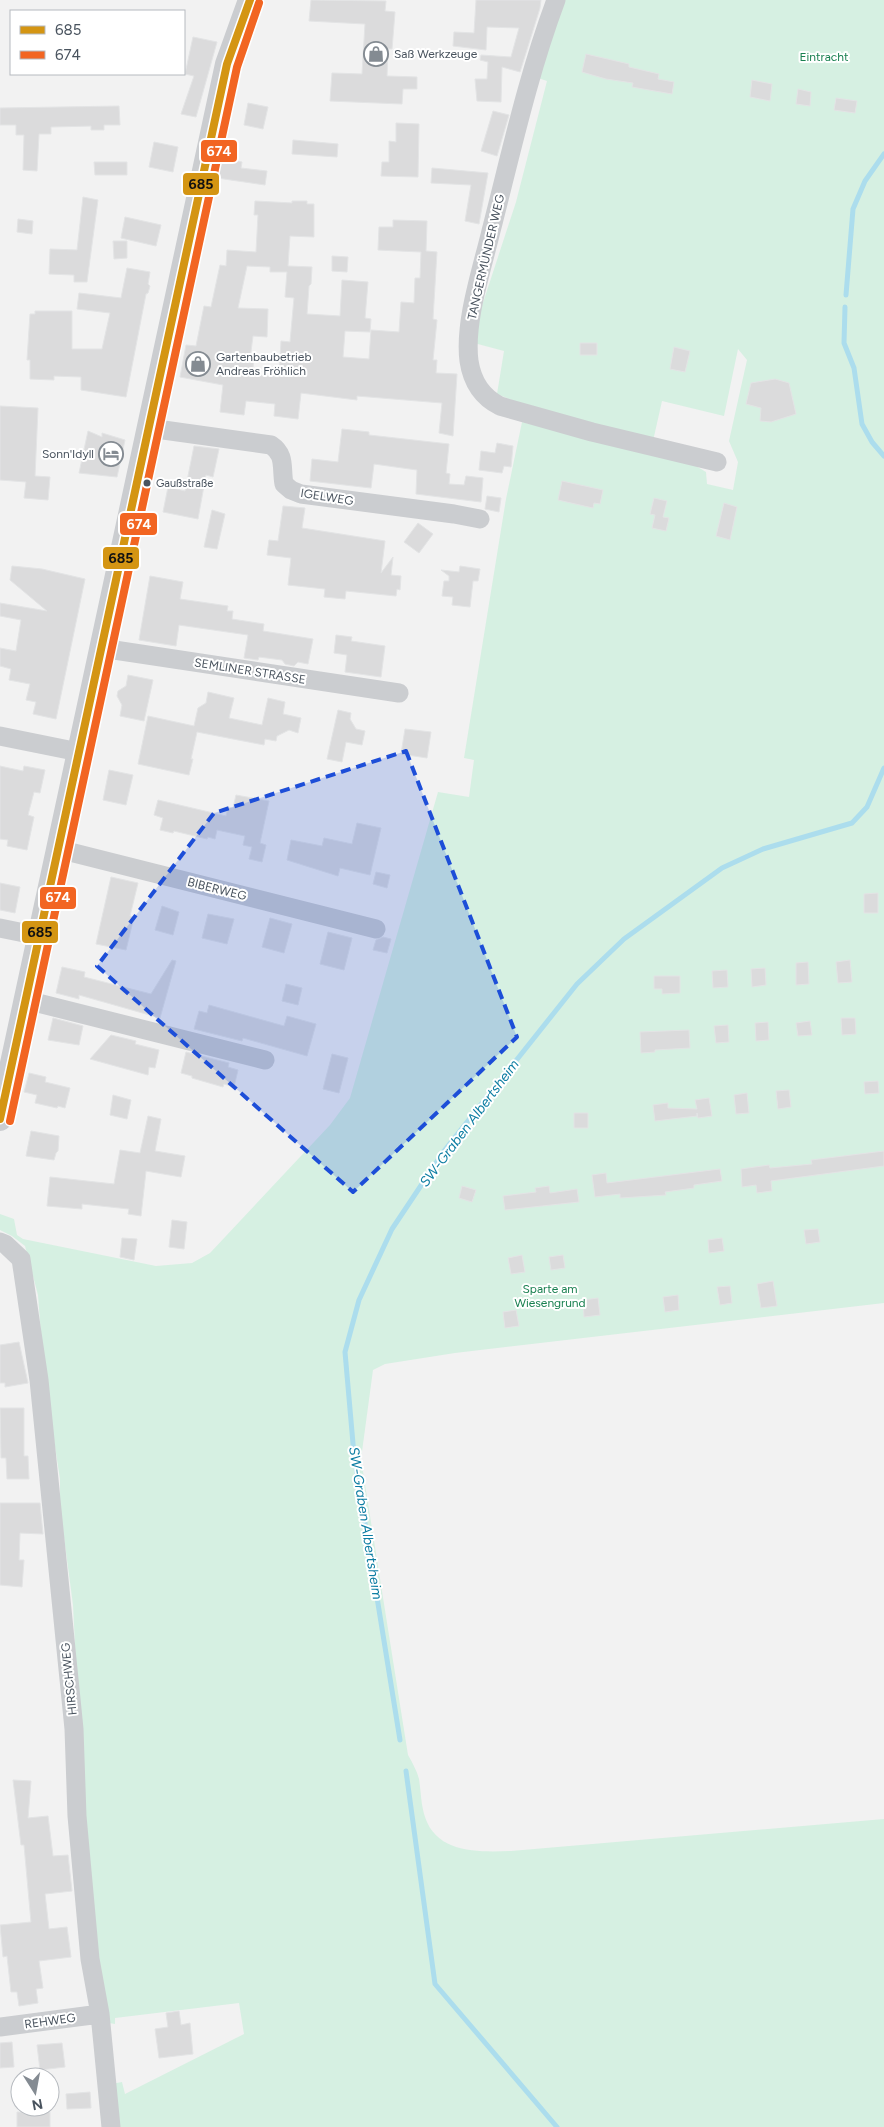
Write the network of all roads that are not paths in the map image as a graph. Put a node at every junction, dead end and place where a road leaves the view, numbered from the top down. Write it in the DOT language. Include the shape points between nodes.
graph roads {
  1 [pos="250,0"];
  2 [pos="556,0"];
  3 [pos="149,428"];
  4 [pos="717,462"];
  5 [pos="480,519"];
  6 [pos="101,648"];
  7 [pos="399,693"];
  8 [pos="0,736"];
  9 [pos="78,755"];
  10 [pos="58,849"];
  11 [pos="0,928"];
  12 [pos="376,929"];
  13 [pos="39,936"];
  14 [pos="26,1000"];
  15 [pos="265,1060"];
  16 [pos="0,1119"];
  17 [pos="0,1242"];
  18 [pos="100,2014"];
  19 [pos="0,2028"];
  20 [pos="111,2127"];
  1 -- 3 [label="street" via="227,64"];
  2 -- 4 [label="street, TANGERMÜNDER WEG" via="529,80 471,317 469,361 474,381 490,401 500,406"];
  3 -- 5 [label="street, IGELWEG" via="271,445 284,463 284,484 301,494"];
  3 -- 6 [label="street"];
  6 -- 7 [label="street, SEMLINER STRASSE"];
  6 -- 9 [label="street"];
  8 -- 9 [label="street" via="69,750"];
  9 -- 10 [label="street"];
  10 -- 12 [label="street, BIBERWEG"];
  10 -- 13 [label="street"];
  11 -- 13 [label="street"];
  13 -- 14 [label="street"];
  14 -- 15 [label="street"];
  14 -- 16 [label="street"];
  17 -- 18 [label="street, HIRSCHWEG" via="21,1259 39,1380 74,1729 77,1816 90,1959"];
  18 -- 19 [label="street, REHWEG"];
  18 -- 20 [label="street, HIRSCHWEG"];
}
